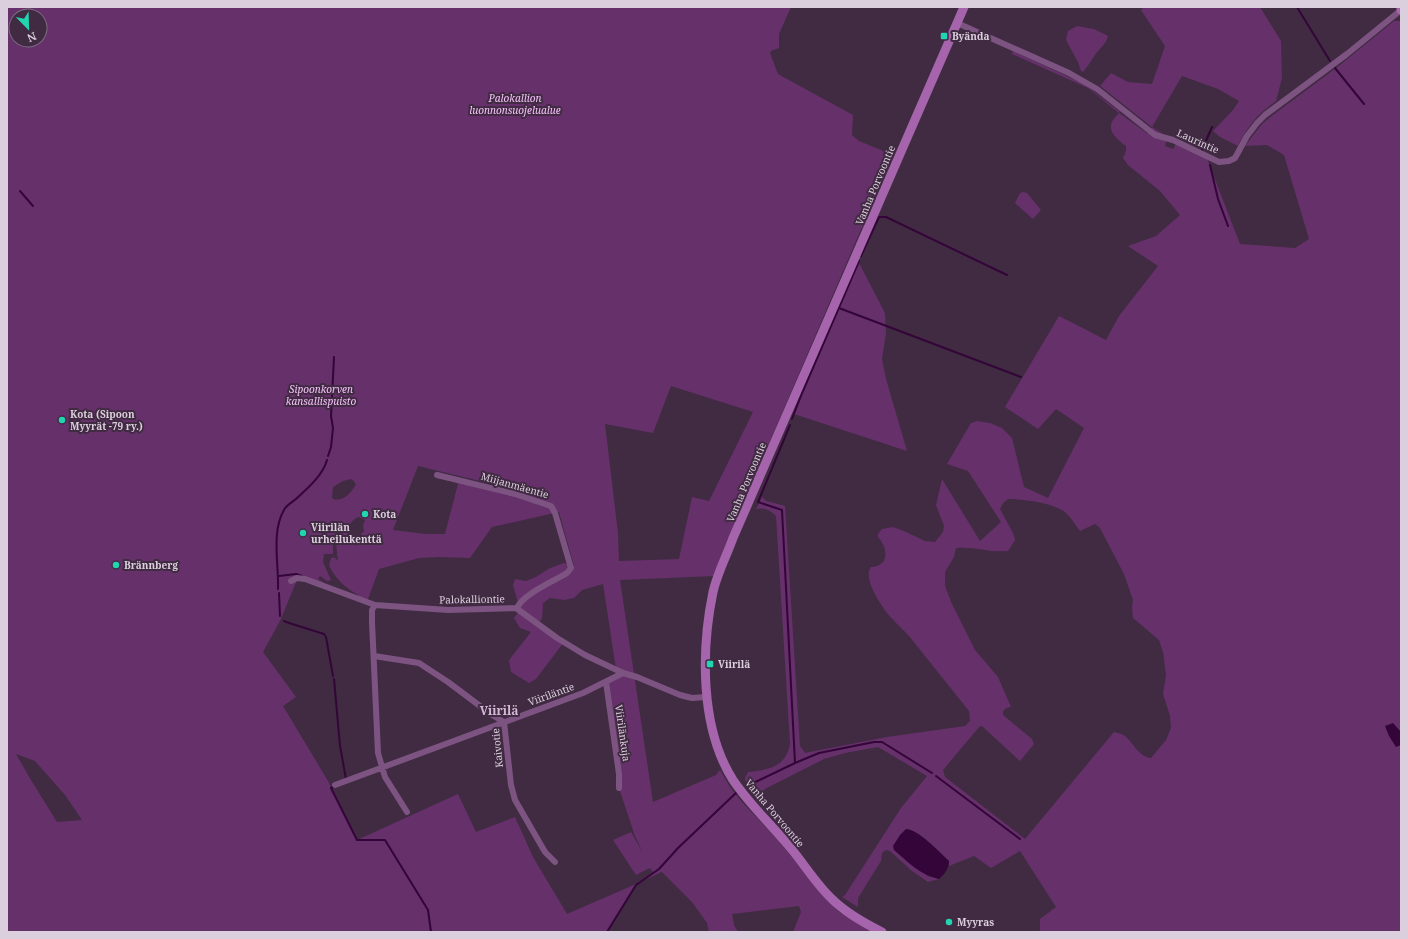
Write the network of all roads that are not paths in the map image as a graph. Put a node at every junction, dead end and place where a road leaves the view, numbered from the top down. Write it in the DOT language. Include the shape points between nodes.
graph roads {
  1 [pos="964,7"];
  2 [pos="1401,10"];
  3 [pos="957,23"];
  4 [pos="437,475"];
  5 [pos="291,581"];
  6 [pos="376,605"];
  7 [pos="517,608"];
  8 [pos="374,656"];
  9 [pos="623,673"];
  10 [pos="606,682"];
  11 [pos="706,697"];
  12 [pos="504,722"];
  13 [pos="382,768"];
  14 [pos="335,785"];
  15 [pos="619,788"];
  16 [pos="407,812"];
  17 [pos="554,862"];
  18 [pos="882,932"];
  1 -- 3 [label="street, Vanha Porvoontie"];
  2 -- 3 [label="street, Laurintie" via="1265,115 1247,136 1234,158 1223,162 1155,135 1096,89 1069,73"];
  3 -- 11 [label="street, Vanha Porvoontie" via="724,562 714,590 707,629"];
  4 -- 7 [label="street, Miijanmäentie" via="515,494 551,506 572,568 568,573 525,598"];
  5 -- 6 [label="street, Palokalliontie" via="297,578 308,580"];
  6 -- 7 [label="street, Palokalliontie" via="448,610"];
  6 -- 8 [label="street" via="372,610"];
  7 -- 9 [label="street, Palokalliontie" via="581,653"];
  8 -- 12 [label="street, Kaivotie" via="419,663"];
  8 -- 13 [label="street" via="378,753"];
  9 -- 10 [label="street, Viiriläntie"];
  9 -- 11 [label="street" via="680,695 692,698"];
  10 -- 12 [label="street, Viiriläntie"];
  10 -- 15 [label="street, Viirilänkuja"];
  11 -- 18 [label="street, Vanha Porvoontie" via="725,764 745,797 832,899 857,919"];
  12 -- 13 [label="street, Viiriläntie"];
  12 -- 17 [label="street, Kaivotie" via="515,800 545,852"];
  13 -- 14 [label="street, Viiriläntie"];
  13 -- 16 [label="street"];
}
